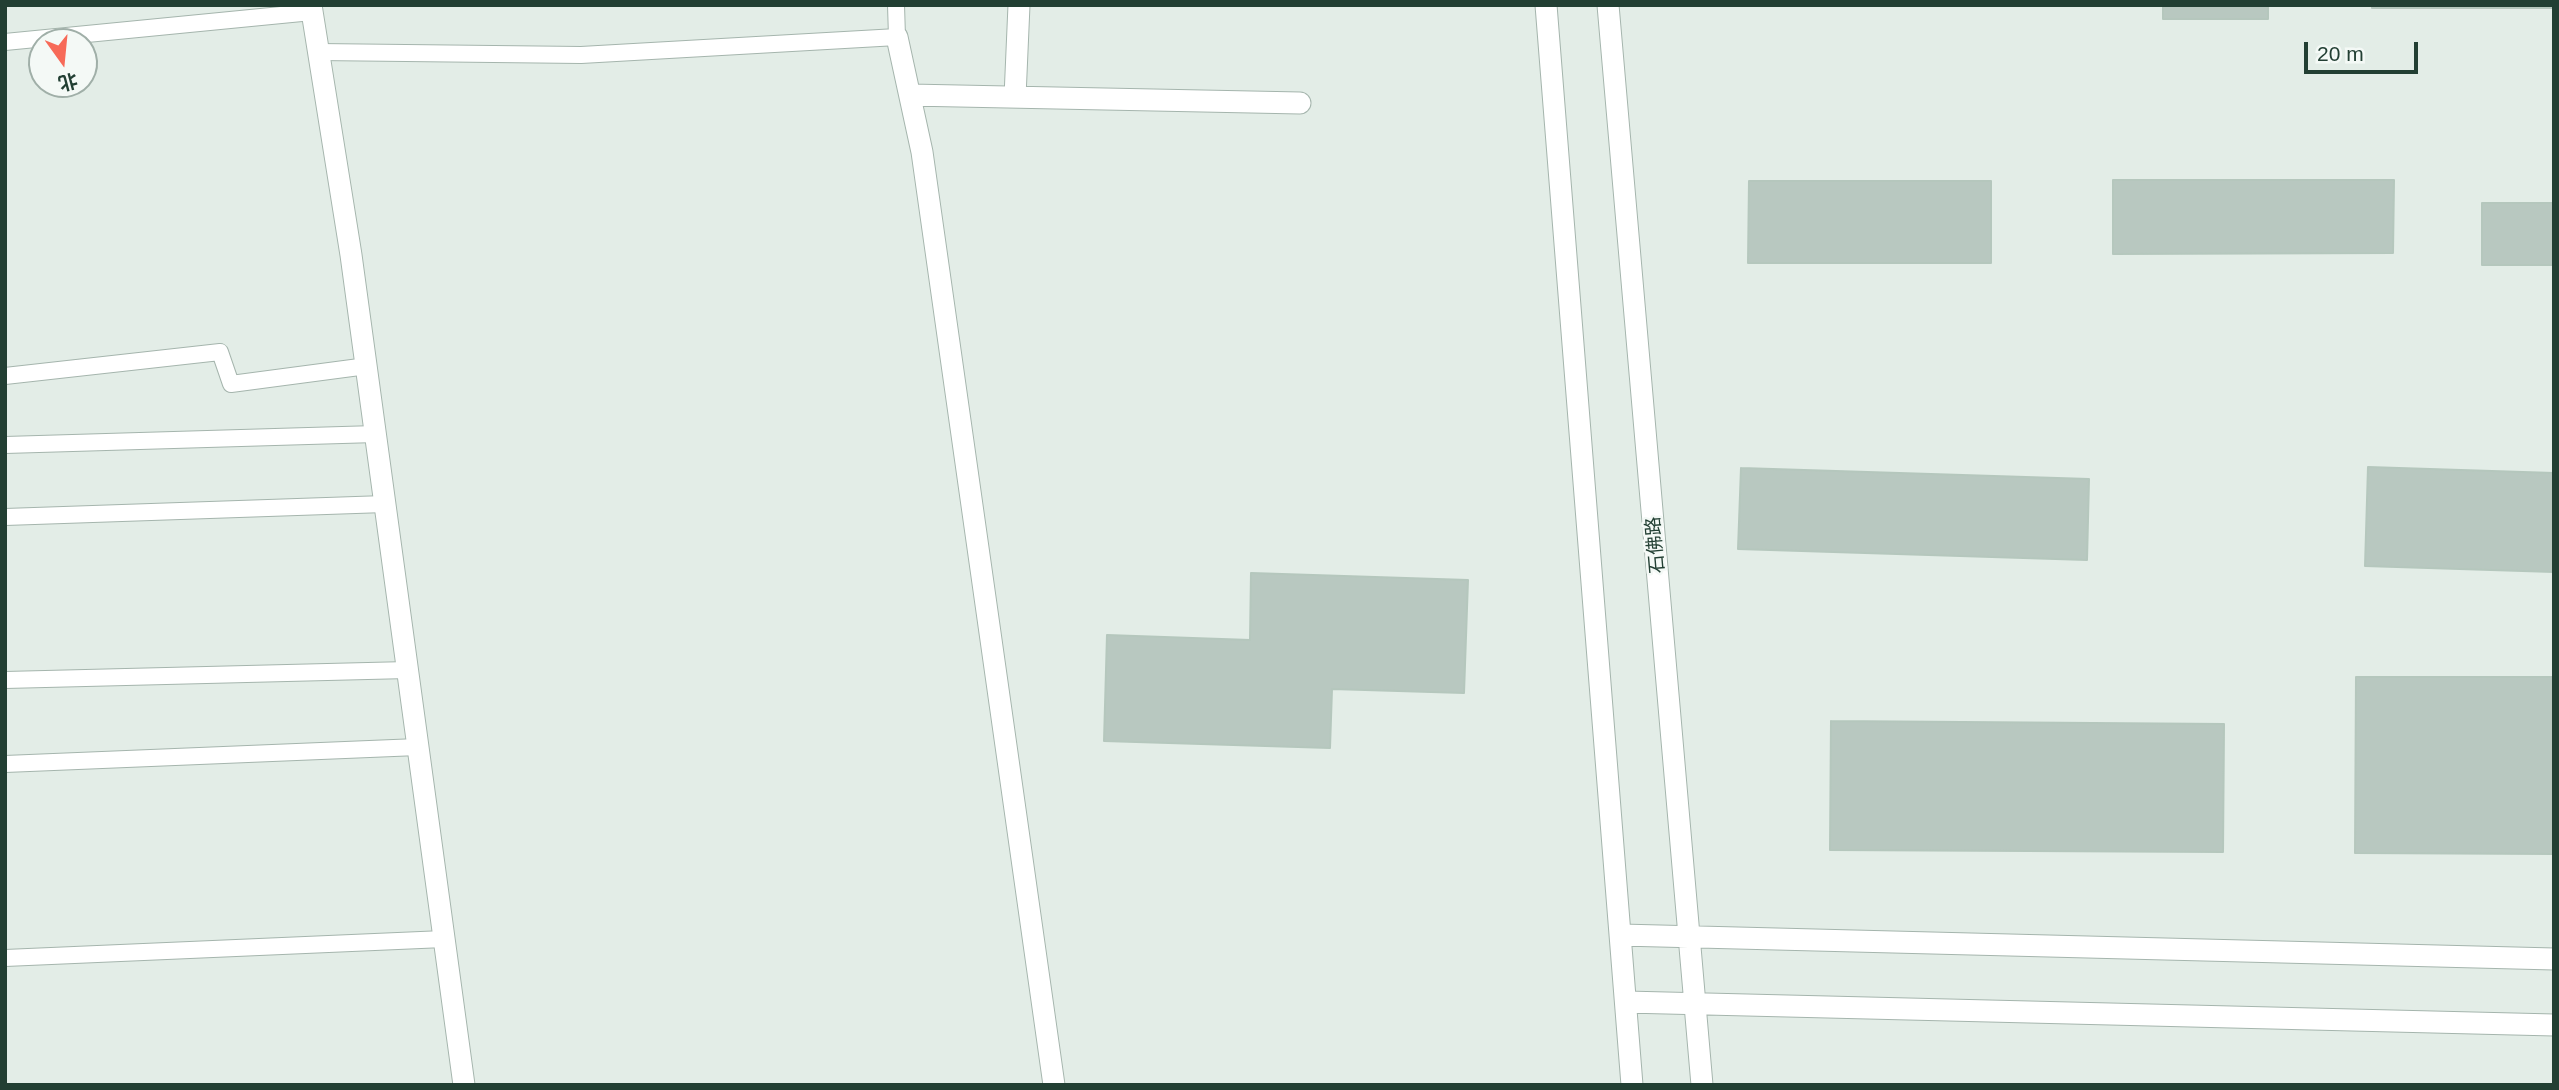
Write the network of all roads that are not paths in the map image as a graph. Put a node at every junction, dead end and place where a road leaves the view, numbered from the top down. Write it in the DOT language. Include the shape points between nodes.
graph roads {
  1 [pos="896,5"];
  2 [pos="1019,5"];
  3 [pos="1546,5"];
  4 [pos="1608,5"];
  5 [pos="311,8"];
  6 [pos="897,37"];
  7 [pos="5,42"];
  8 [pos="318,52"];
  9 [pos="910,95"];
  10 [pos="1015,97"];
  11 [pos="1300,103"];
  12 [pos="366,366"];
  13 [pos="5,376"];
  14 [pos="376,434"];
  15 [pos="5,444"];
  16 [pos="385,504"];
  17 [pos="5,517"];
  18 [pos="408,670"];
  19 [pos="5,680"];
  20 [pos="418,747"];
  21 [pos="5,764"];
  22 [pos="1620,935"];
  23 [pos="1690,937"];
  24 [pos="444,939"];
  25 [pos="5,958"];
  26 [pos="2554,959"];
  27 [pos="1626,1002"];
  28 [pos="1696,1003"];
  29 [pos="2554,1025"];
  30 [pos="464,1085"];
  31 [pos="1054,1085"];
  32 [pos="1632,1085"];
  33 [pos="1702,1085"];
  1 -- 6 [label="lane"];
  2 -- 10 [label="street"];
  3 -- 22 [label="street"];
  4 -- 23 [label="street, 石佛路"];
  5 -- 7 [label="lane"];
  5 -- 8 [label="street"];
  6 -- 8 [label="lane" via="581,55"];
  6 -- 9 [label="street"];
  8 -- 12 [label="street"];
  9 -- 10 [label="street"];
  9 -- 31 [label="street" via="922,152"];
  10 -- 11 [label="street"];
  12 -- 13 [label="lane" via="231,384 220,352"];
  12 -- 14 [label="street"];
  14 -- 15 [label="lane"];
  14 -- 16 [label="street"];
  16 -- 17 [label="lane"];
  16 -- 18 [label="street"];
  18 -- 19 [label="lane"];
  18 -- 20 [label="street"];
  20 -- 21 [label="lane"];
  20 -- 24 [label="street"];
  22 -- 23 [label="street"];
  22 -- 27 [label="street"];
  23 -- 26 [label="street"];
  23 -- 28 [label="street, 石佛路"];
  24 -- 25 [label="lane"];
  24 -- 30 [label="street"];
  27 -- 28 [label="street"];
  27 -- 32 [label="street"];
  28 -- 29 [label="street"];
  28 -- 33 [label="street, 石佛路"];
}
